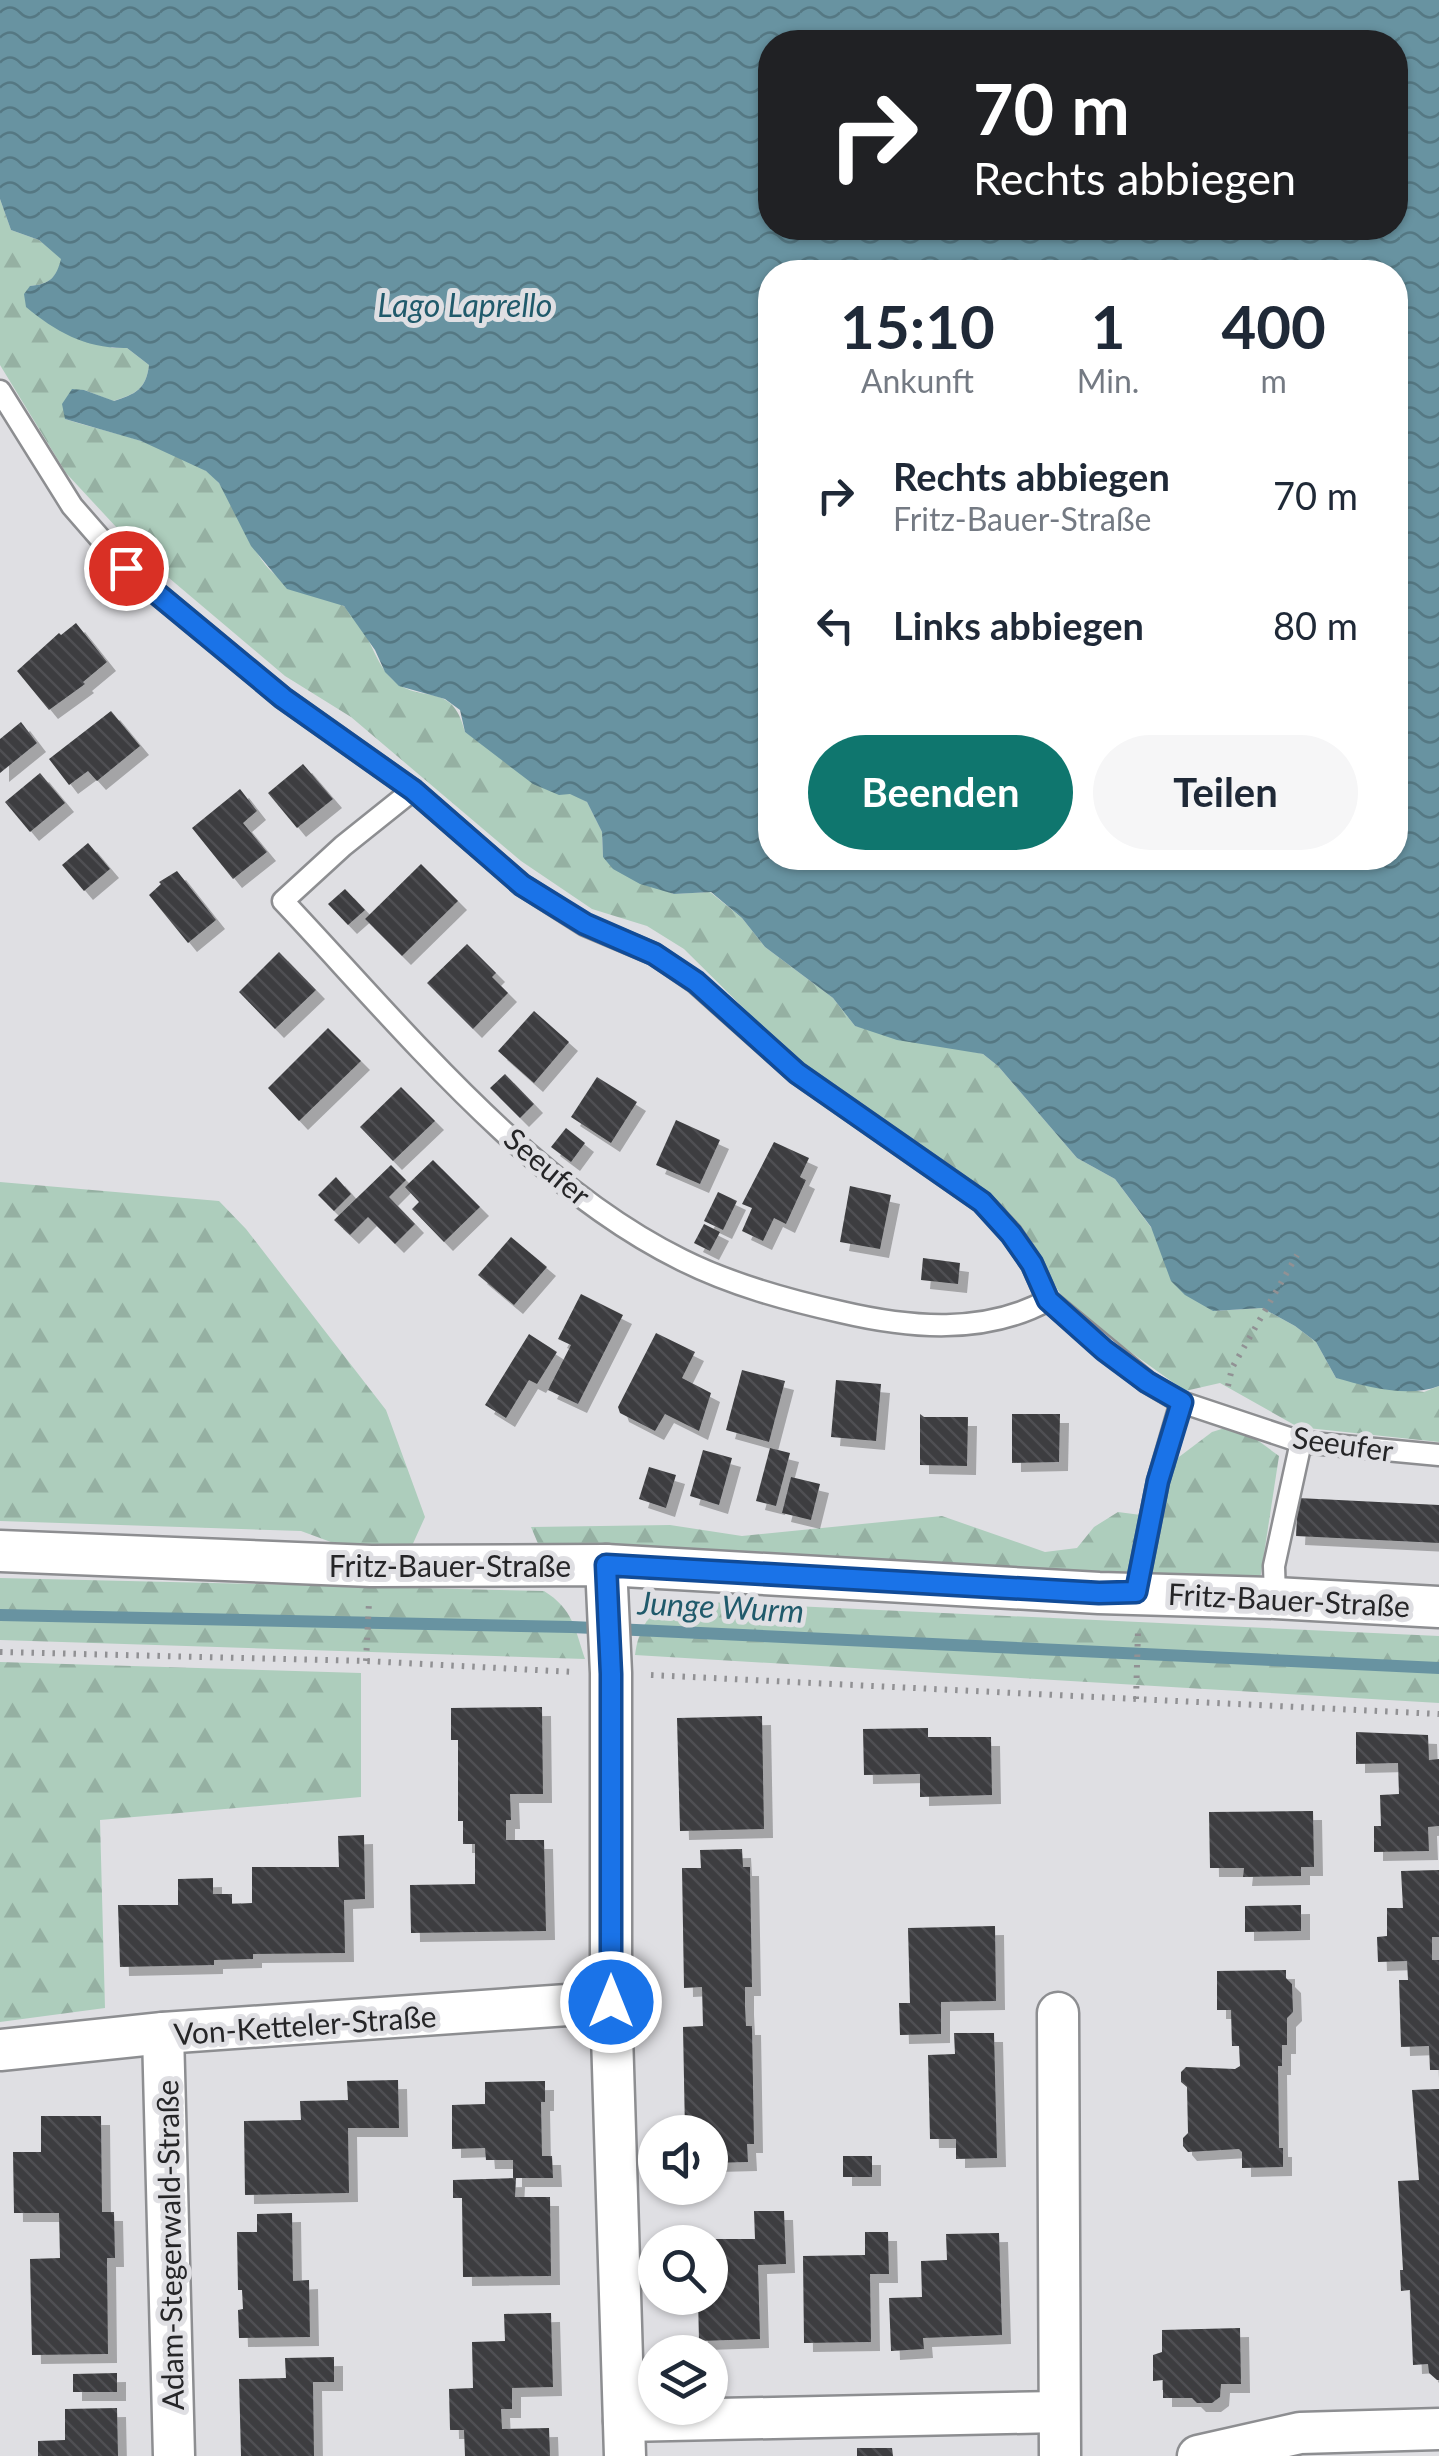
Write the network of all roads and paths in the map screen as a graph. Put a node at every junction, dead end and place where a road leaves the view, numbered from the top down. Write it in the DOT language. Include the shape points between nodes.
graph roads {
  1 [pos="0,391"];
  2 [pos="413,790"];
  3 [pos="1297,1254"];
  4 [pos="1048,1300"];
  5 [pos="1232,1368"];
  6 [pos="1182,1402"];
  7 [pos="1301,1442"];
  8 [pos="1439,1455"];
  9 [pos="0,1551"];
  10 [pos="606,1565"];
  11 [pos="371,1566"];
  12 [pos="1275,1598"];
  13 [pos="1439,1607"];
  14 [pos="1137,1610"];
  15 [pos="0,1652"];
  16 [pos="366,1661"];
  17 [pos="611,1674"];
  18 [pos="1136,1700"];
  19 [pos="1439,1714"];
  20 [pos="611,2002"];
  21 [pos="1058,2013"];
  22 [pos="163,2034"];
  23 [pos="0,2050"];
  24 [pos="1058,2412"];
  25 [pos="1439,2429"];
  26 [pos="625,2438"];
  27 [pos="174,2456"];
  28 [pos="1060,2456"];
  29 [pos="1198,2456"];
  1 -- 2 [label="lane, Seeufer" via="72,506 126,568 283,698"];
  2 -- 4 [label="lane, Seeufer" via="522,885 682,973 797,1073 982,1202 1032,1264"];
  2 -- 4 [label="lane, Seeufer" via="283,901 468,1097 577,1192 682,1260 747,1286 870,1319 981,1322"];
  3 -- 5 [label="path"];
  4 -- 6 [label="lane, Seeufer" via="1104,1350"];
  6 -- 7 [label="lane, Seeufer"];
  6 -- 14 [label="lane" via="1158,1481"];
  7 -- 8 [label="lane, Seeufer"];
  7 -- 12 [label="lane" via="1274,1566"];
  9 -- 11 [label="street, Fritz-Bauer-Straße"];
  10 -- 11 [label="street, Fritz-Bauer-Straße"];
  10 -- 14 [label="street, Fritz-Bauer-Straße" via="1099,1593"];
  10 -- 17 [label="street"];
  11 -- 16 [label="path"];
  12 -- 13 [label="street, Fritz-Bauer-Straße"];
  12 -- 14 [label="street, Fritz-Bauer-Straße"];
  14 -- 18 [label="path"];
  15 -- 16 [label="path"];
  16 -- 17 [label="path"];
  17 -- 18 [label="path"];
  17 -- 20 [label="street"];
  18 -- 19 [label="path"];
  20 -- 22 [label="street, Von-Ketteler-Straße"];
  20 -- 26 [label="street"];
  21 -- 24 [label="street"];
  22 -- 23 [label="street, Von-Ketteler-Straße"];
  22 -- 27 [label="street, Adam-Stegerwald-Straße"];
  24 -- 26 [label="street"];
  24 -- 28 [label="street"];
  25 -- 29 [label="street" via="1300,2432"];
}
